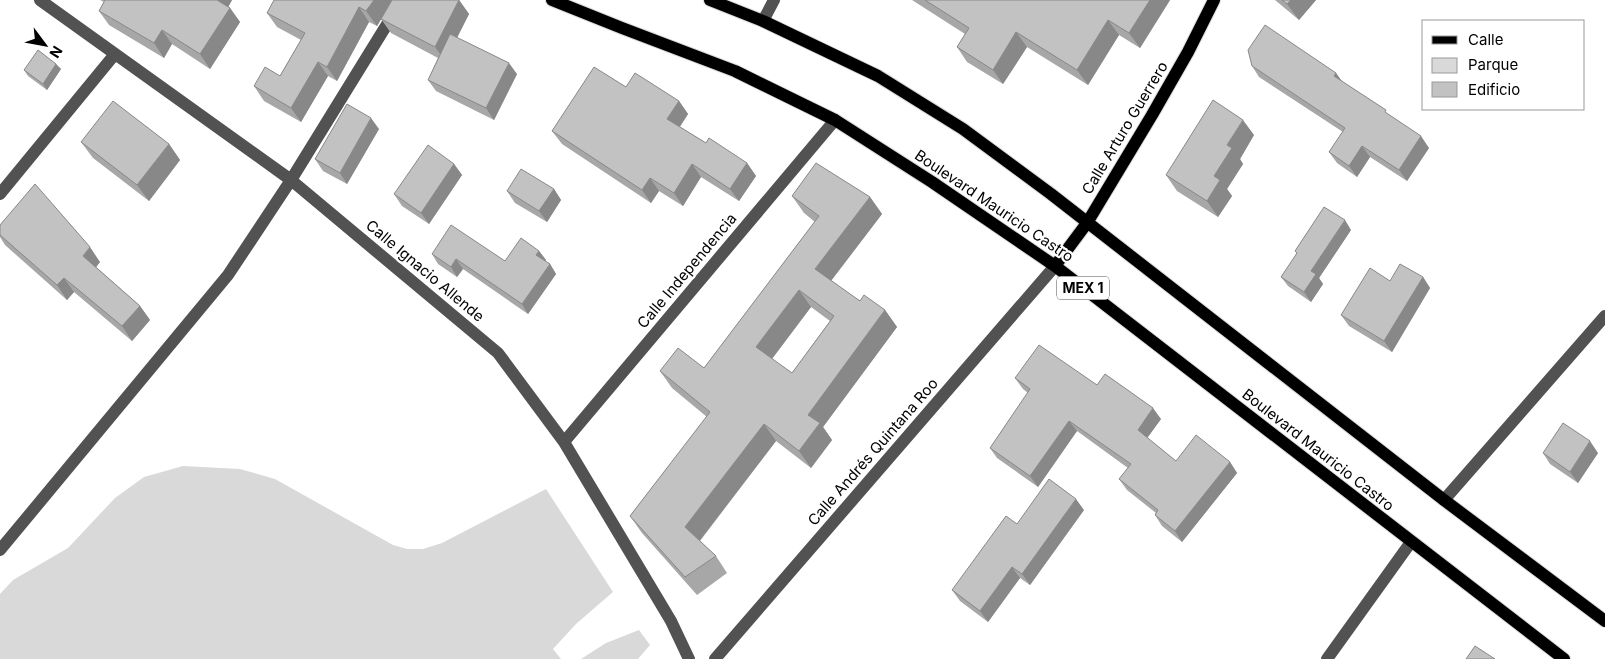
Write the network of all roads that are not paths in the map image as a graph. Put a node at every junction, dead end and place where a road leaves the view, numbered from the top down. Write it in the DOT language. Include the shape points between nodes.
graph roads {
  1 [pos="40,0"];
  2 [pos="402,0"];
  3 [pos="552,0"];
  4 [pos="710,0"];
  5 [pos="774,0"];
  6 [pos="1212,2"];
  7 [pos="763,21"];
  8 [pos="115,54"];
  9 [pos="835,120"];
  10 [pos="291,180"];
  11 [pos="0,194"];
  12 [pos="1088,223"];
  13 [pos="1055,266"];
  14 [pos="1605,316"];
  15 [pos="564,442"];
  16 [pos="1444,500"];
  17 [pos="1411,542"];
  18 [pos="0,550"];
  19 [pos="1605,621"];
  20 [pos="689,659"];
  21 [pos="715,659"];
  22 [pos="1326,659"];
  23 [pos="1564,659"];
  1 -- 8 [label="street, Calle Ignacio Allende"];
  2 -- 10 [label="street"];
  3 -- 9 [label="main road, Boulevard Mauricio Castro / MEX 1" via="735,72"];
  4 -- 7 [label="main road"];
  5 -- 7 [label="street"];
  6 -- 12 [label="main road, Calle Arturo Guerrero" via="1161,99"];
  7 -- 12 [label="main road" via="878,76 963,129"];
  8 -- 10 [label="street, Calle Ignacio Allende"];
  8 -- 11 [label="street"];
  9 -- 13 [label="main road, Boulevard Mauricio Castro / MEX 1"];
  9 -- 15 [label="street, Calle Independencia"];
  10 -- 15 [label="street, Calle Ignacio Allende" via="498,353"];
  10 -- 18 [label="street" via="228,275"];
  12 -- 13 [label="main road, Calle Arturo Guerrero"];
  12 -- 16 [label="main road"];
  13 -- 17 [label="main road, Boulevard Mauricio Castro / MEX 1"];
  13 -- 21 [label="street, Calle Andrés Quintana Roo"];
  14 -- 16 [label="street"];
  15 -- 20 [label="street, Calle Ignacio Allende" via="670,621"];
  16 -- 19 [label="main road"];
  17 -- 22 [label="street"];
  17 -- 23 [label="main road, Boulevard Mauricio Castro / MEX 1"];
}
